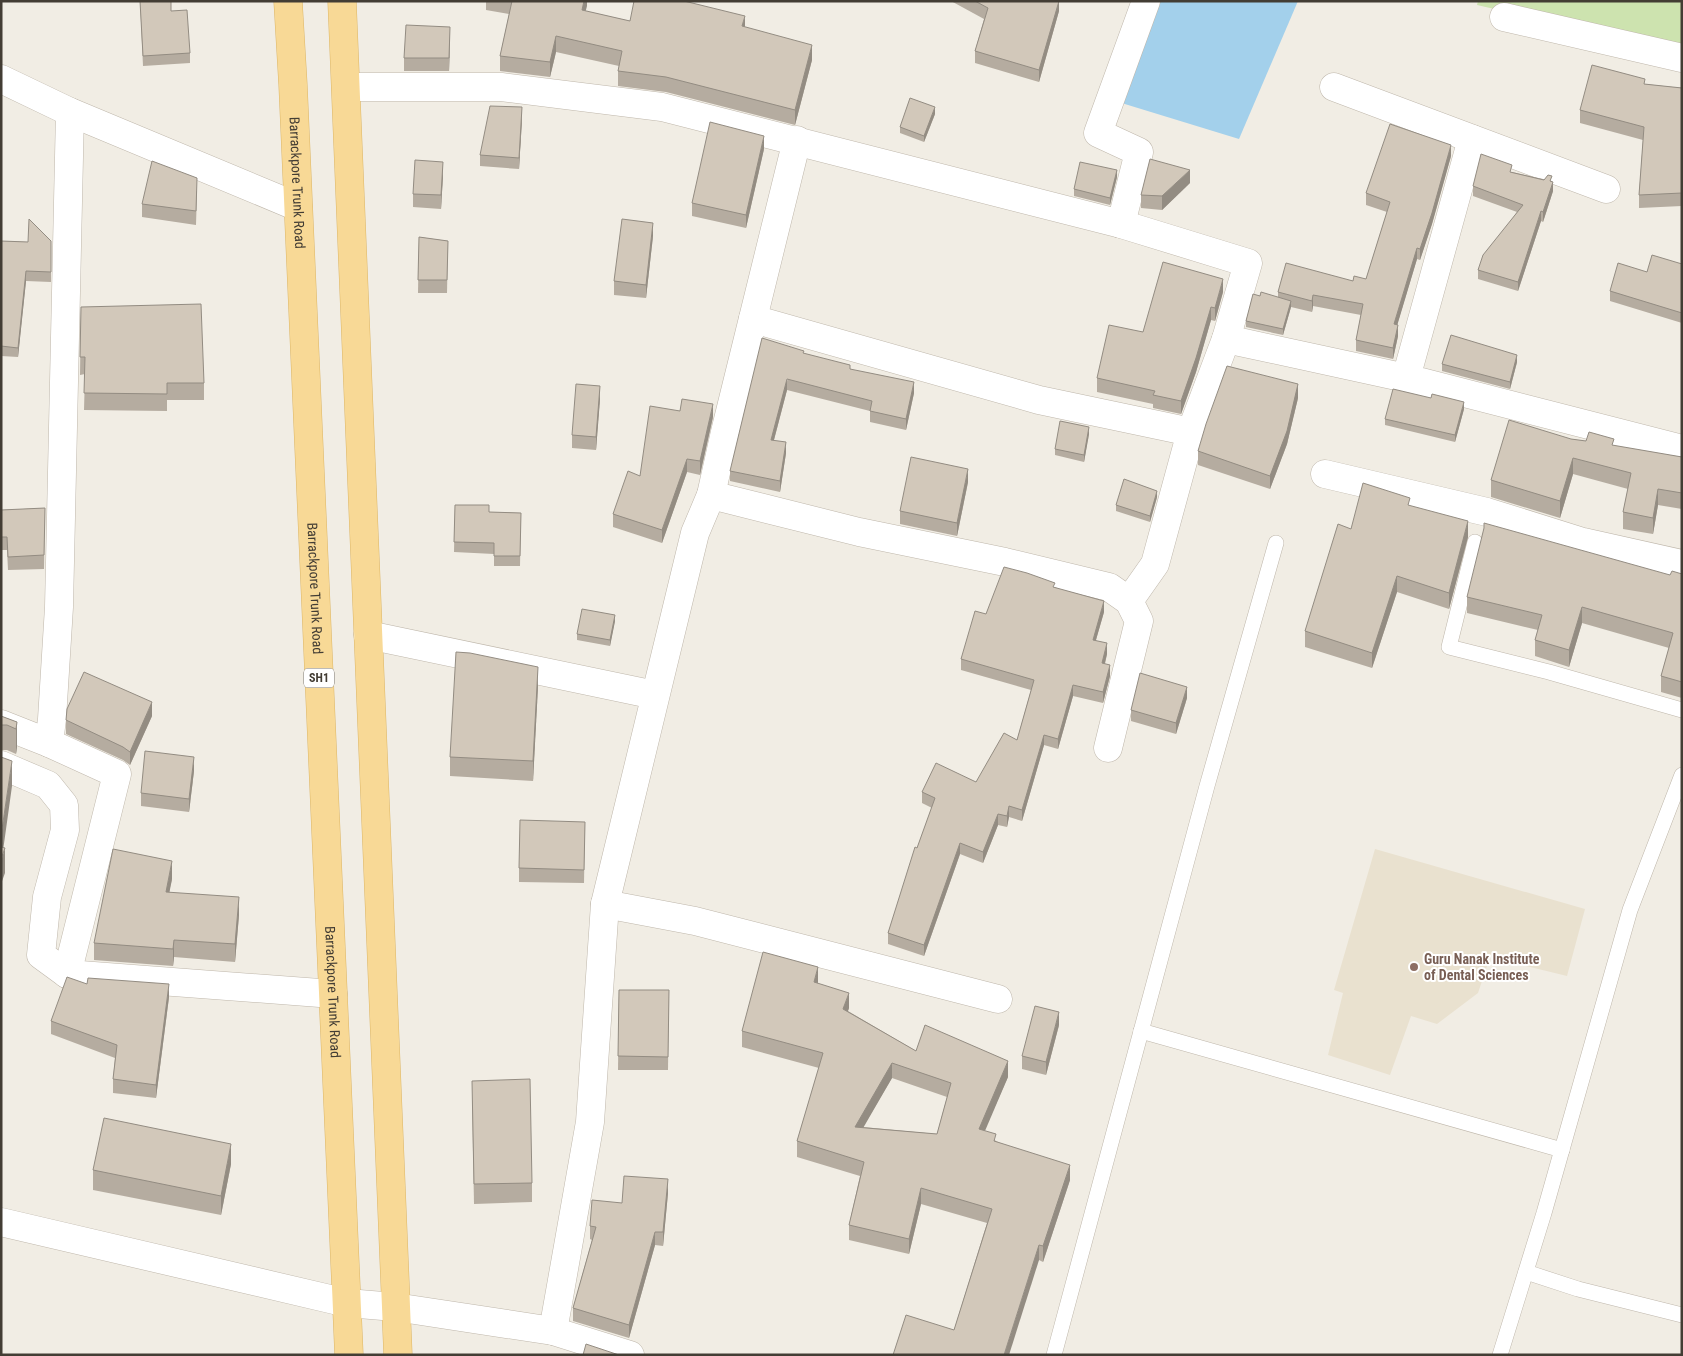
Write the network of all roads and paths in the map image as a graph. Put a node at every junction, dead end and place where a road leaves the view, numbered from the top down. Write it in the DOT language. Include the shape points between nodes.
graph roads {
  1 [pos="288,1"];
  2 [pos="342,1"];
  3 [pos="1146,1"];
  4 [pos="1504,16"];
  5 [pos="1682,58"];
  6 [pos="1,79"];
  7 [pos="1334,87"];
  8 [pos="346,88"];
  9 [pos="70,112"];
  10 [pos="1472,139"];
  11 [pos="798,140"];
  12 [pos="1606,190"];
  13 [pos="298,206"];
  14 [pos="1121,224"];
  15 [pos="753,319"];
  16 [pos="1226,339"];
  17 [pos="1406,378"];
  18 [pos="1191,432"];
  19 [pos="1682,449"];
  20 [pos="1325,474"];
  21 [pos="711,495"];
  22 [pos="1476,542"];
  23 [pos="1276,543"];
  24 [pos="1682,564"];
  25 [pos="1129,602"];
  26 [pos="368,635"];
  27 [pos="655,695"];
  28 [pos="1682,710"];
  29 [pos="1,724"];
  30 [pos="49,744"];
  31 [pos="1108,748"];
  32 [pos="1,765"];
  33 [pos="1682,775"];
  34 [pos="605,904"];
  35 [pos="66,974"];
  36 [pos="334,994"];
  37 [pos="998,999"];
  38 [pos="1141,1031"];
  39 [pos="1562,1150"];
  40 [pos="1,1222"];
  41 [pos="1526,1272"];
  42 [pos="347,1303"];
  43 [pos="395,1307"];
  44 [pos="1682,1315"];
  45 [pos="553,1331"];
  46 [pos="349,1355"];
  47 [pos="398,1355"];
  48 [pos="630,1355"];
  49 [pos="1054,1355"];
  50 [pos="1500,1355"];
  1 -- 13 [label="main road, Barrackpore Trunk Road / SH1"];
  2 -- 8 [label="main road"];
  3 -- 14 [label="street" via="1098,133 1139,152"];
  4 -- 5 [label="street"];
  6 -- 9 [label="street"];
  7 -- 10 [label="street"];
  8 -- 11 [label="street" via="501,88 662,107"];
  8 -- 26 [label="main road"];
  9 -- 13 [label="street"];
  9 -- 30 [label="street" via="59,607"];
  10 -- 12 [label="street"];
  10 -- 17 [label="street"];
  11 -- 14 [label="street"];
  11 -- 15 [label="street"];
  13 -- 36 [label="main road, Barrackpore Trunk Road / SH1"];
  14 -- 16 [label="street" via="1248,262"];
  15 -- 18 [label="street" via="1039,400"];
  15 -- 21 [label="street"];
  16 -- 17 [label="street"];
  16 -- 18 [label="street"];
  17 -- 19 [label="street"];
  18 -- 25 [label="street" via="1155,564"];
  20 -- 24 [label="street" via="1487,512 1583,542"];
  21 -- 25 [label="street" via="859,532 1109,586"];
  21 -- 27 [label="street" via="695,533"];
  22 -- 28 [label="lane" via="1449,647"];
  23 -- 38 [label="lane"];
  25 -- 31 [label="street" via="1139,621"];
  26 -- 27 [label="street"];
  26 -- 43 [label="main road"];
  27 -- 34 [label="street"];
  29 -- 30 [label="street"];
  30 -- 35 [label="street" via="117,774"];
  32 -- 35 [label="street" via="48,785 64,805 64,830 47,897 41,955"];
  33 -- 39 [label="lane" via="1630,910"];
  34 -- 37 [label="street" via="695,921"];
  34 -- 45 [label="street" via="590,1122"];
  35 -- 36 [label="street"];
  36 -- 42 [label="main road, Barrackpore Trunk Road / SH1"];
  38 -- 39 [label="lane"];
  38 -- 49 [label="lane"];
  39 -- 41 [label="lane"];
  40 -- 42 [label="street"];
  41 -- 44 [label="lane" via="1578,1289"];
  41 -- 50 [label="lane"];
  42 -- 43 [label="street"];
  42 -- 46 [label="main road, Barrackpore Trunk Road / SH1"];
  43 -- 45 [label="street"];
  43 -- 47 [label="main road"];
  45 -- 48 [label="street"];
}
